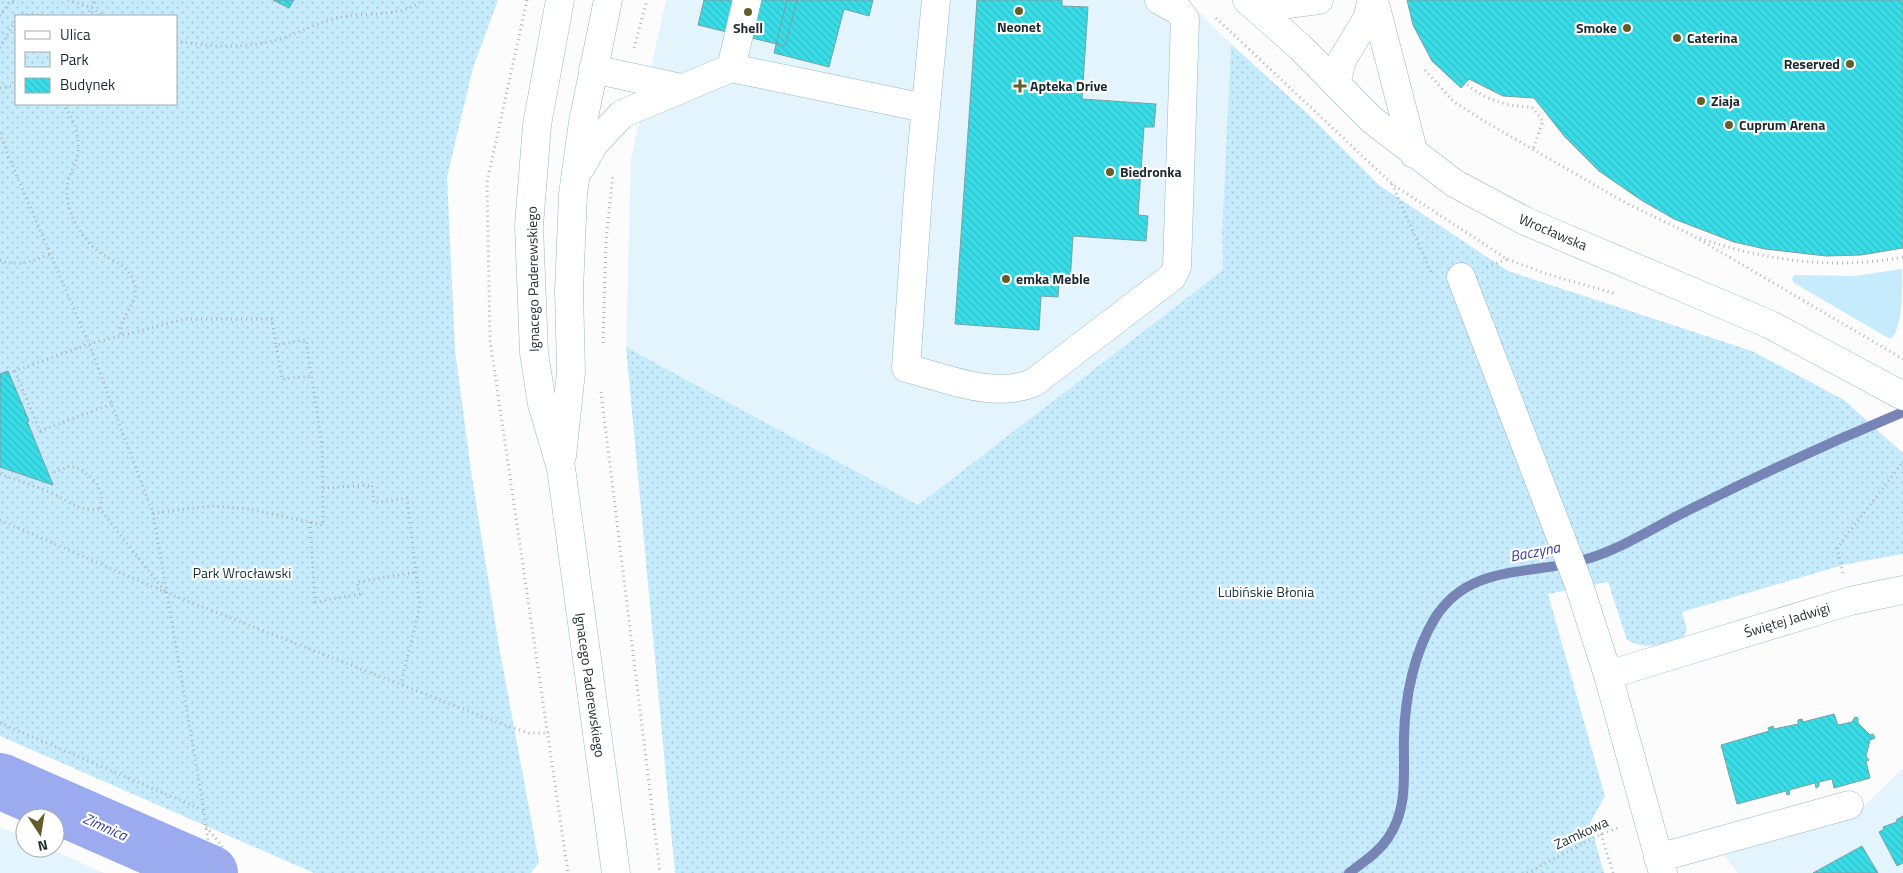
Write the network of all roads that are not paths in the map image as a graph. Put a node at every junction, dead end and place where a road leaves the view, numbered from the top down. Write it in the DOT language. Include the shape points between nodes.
graph roads {
  1 [pos="560,0"];
  2 [pos="608,0"];
  3 [pos="747,0"];
  4 [pos="936,0"];
  5 [pos="1159,0"];
  6 [pos="1319,0"];
  7 [pos="1373,0"];
  8 [pos="1252,4"];
  9 [pos="731,68"];
  10 [pos="593,69"];
  11 [pos="1336,84"];
  12 [pos="681,88"];
  13 [pos="925,108"];
  14 [pos="1414,154"];
  15 [pos="575,178"];
  16 [pos="1461,277"];
  17 [pos="1902,396"];
  18 [pos="561,468"];
  19 [pos="1903,590"];
  20 [pos="1608,675"];
  21 [pos="1849,805"];
  22 [pos="1655,846"];
  23 [pos="616,873"];
  1 -- 18 [label="street, Ignacego Paderewskiego" via="537,125 529,226 534,354 542,404"];
  2 -- 10 [label="street, Ignacego Paderewskiego"];
  3 -- 9 [label="street"];
  4 -- 13 [label="street"];
  5 -- 13 [label="street" via="1179,11 1185,20 1177,267 1172,278 1032,383 1017,389 995,390 906,368"];
  6 -- 8 [label="street"];
  7 -- 11 [label="street" via="1367,19 1342,60"];
  7 -- 14 [label="street"];
  8 -- 11 [label="street, Wrocławska"];
  9 -- 12 [label="street"];
  9 -- 13 [label="street"];
  10 -- 12 [label="street"];
  10 -- 15 [label="street, Ignacego Paderewskiego"];
  11 -- 14 [label="street, Wrocławska" via="1372,120"];
  12 -- 15 [label="street" via="617,117 594,144"];
  14 -- 17 [label="street, Wrocławska" via="1454,183 1496,207 1769,324"];
  15 -- 18 [label="street, Ignacego Paderewskiego" via="571,220 571,372"];
  16 -- 20 [label="street" via="1557,524"];
  18 -- 23 [label="street, Ignacego Paderewskiego"];
  19 -- 20 [label="street, Świętej Jadwigi" via="1850,601"];
  20 -- 22 [label="street"];
  21 -- 22 [label="street"];
}
